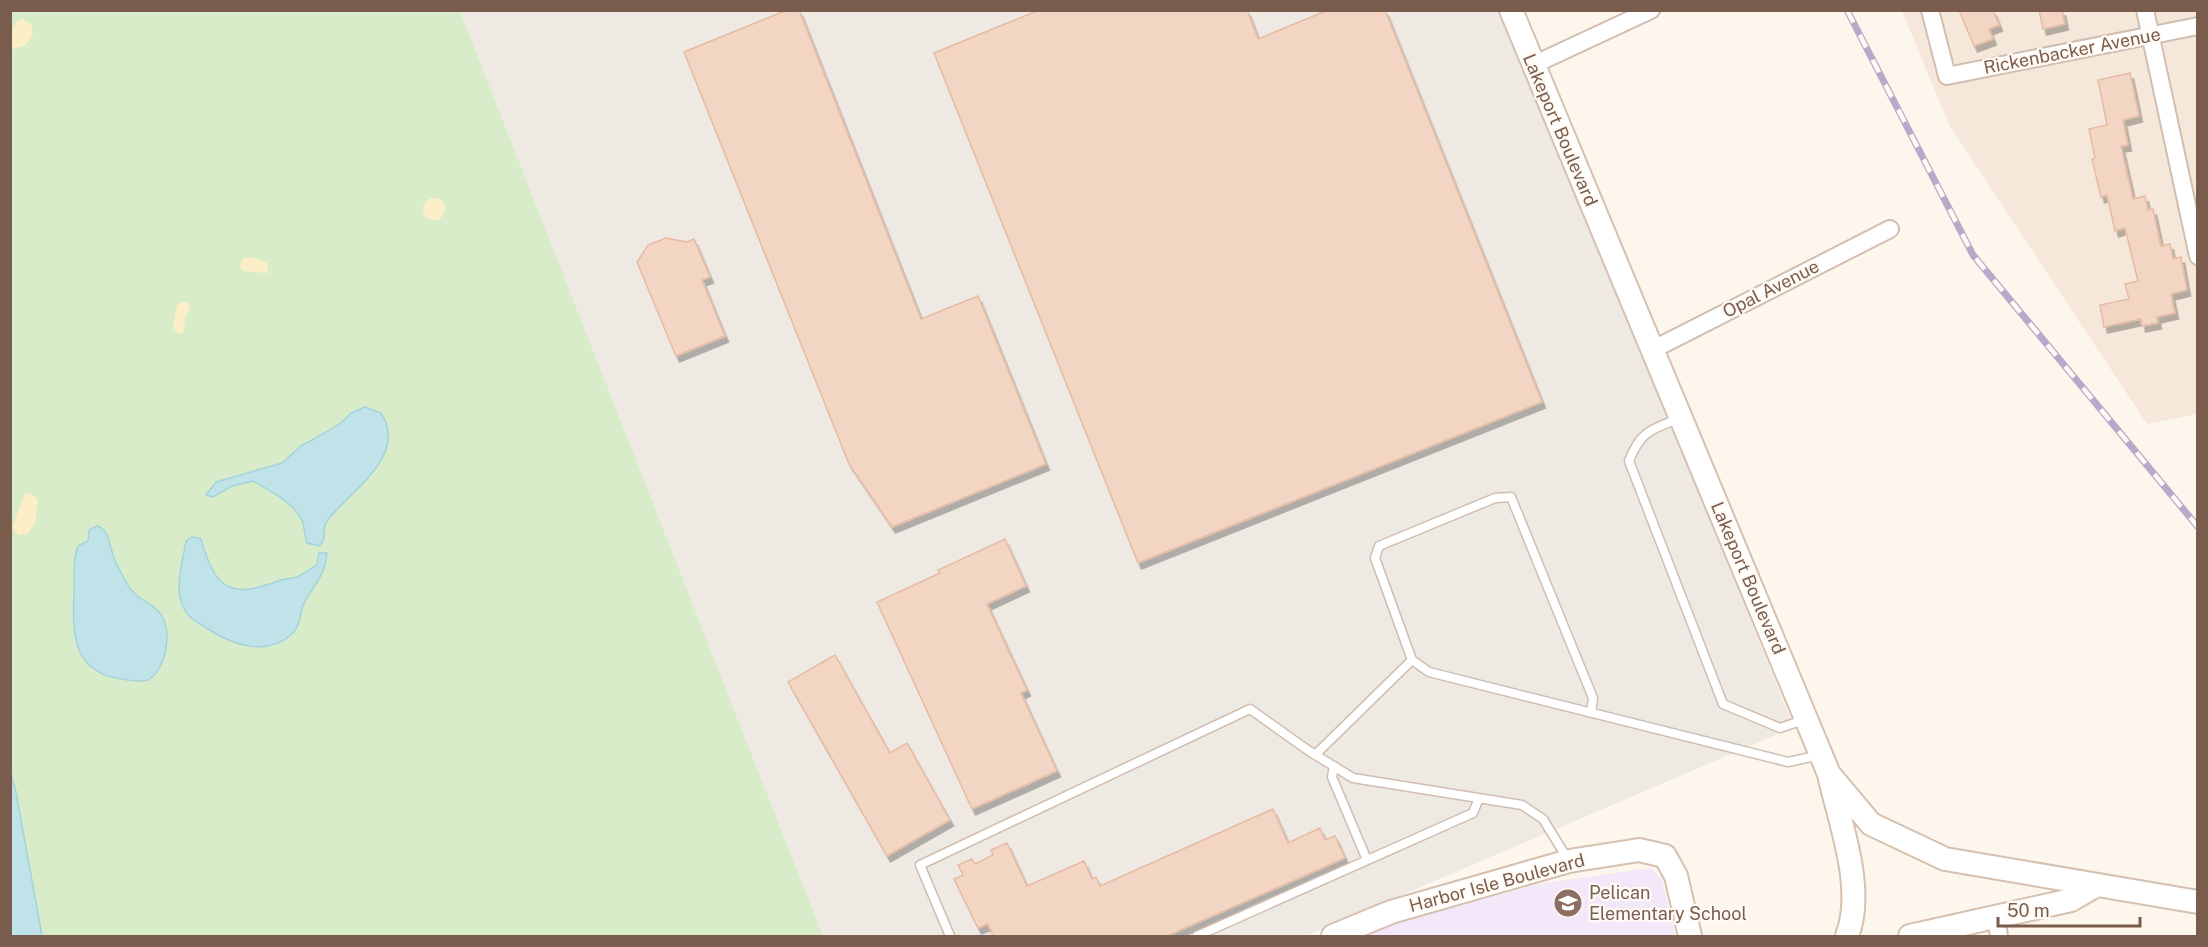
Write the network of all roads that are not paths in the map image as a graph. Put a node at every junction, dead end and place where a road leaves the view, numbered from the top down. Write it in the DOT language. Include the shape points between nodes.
graph roads {
  1 [pos="1511,10"];
  2 [pos="1651,10"];
  3 [pos="1930,10"];
  4 [pos="2145,10"];
  5 [pos="2198,26"];
  6 [pos="2150,36"];
  7 [pos="1533,65"];
  8 [pos="1890,229"];
  9 [pos="2198,256"];
  10 [pos="1652,350"];
  11 [pos="1681,418"];
  12 [pos="1412,660"];
  13 [pos="1591,713"];
  14 [pos="1806,719"];
  15 [pos="1315,755"];
  16 [pos="1825,765"];
  17 [pos="1334,766"];
  18 [pos="1479,798"];
  19 [pos="1367,860"];
  20 [pos="1569,861"];
  21 [pos="2095,886"];
  22 [pos="2198,902"];
  23 [pos="1997,927"];
  24 [pos="950,936"];
  25 [pos="1197,936"];
  26 [pos="1333,936"];
  27 [pos="1690,936"];
  28 [pos="1847,936"];
  29 [pos="1910,936"];
  1 -- 7 [label="street, Lakeport Boulevard"];
  2 -- 7 [label="street"];
  3 -- 6 [label="street, Rickenbacker Avenue" via="1947,76"];
  4 -- 6 [label="street"];
  5 -- 6 [label="street, Rickenbacker Avenue"];
  6 -- 9 [label="street"];
  7 -- 10 [label="street, Lakeport Boulevard"];
  8 -- 10 [label="street, Opal Avenue"];
  10 -- 11 [label="street, Lakeport Boulevard"];
  11 -- 14 [label="street, Lakeport Boulevard"];
  11 -- 14 [label="lane" via="1647,431 1635,445 1629,461 1723,704 1780,728"];
  12 -- 13 [label="lane" via="1429,672"];
  12 -- 13 [label="lane" via="1375,558 1379,546 1495,498 1511,497 1593,698"];
  12 -- 15 [label="lane"];
  13 -- 16 [label="lane" via="1788,762"];
  14 -- 16 [label="street, Lakeport Boulevard"];
  15 -- 17 [label="lane"];
  15 -- 24 [label="lane" via="1251,709 920,865"];
  16 -- 21 [label="street, Lakeport Boulevard" via="1871,824 1945,859"];
  16 -- 28 [label="street" via="1853,885 1855,906"];
  17 -- 18 [label="lane" via="1353,778"];
  17 -- 19 [label="lane" via="1332,777"];
  18 -- 19 [label="lane" via="1473,813"];
  18 -- 20 [label="lane" via="1522,804 1543,819"];
  19 -- 25 [label="lane"];
  20 -- 26 [label="street, Harbor Isle Boulevard" via="1391,912"];
  20 -- 27 [label="street, Harbor Isle Boulevard" via="1639,850 1665,856 1676,876"];
  21 -- 22 [label="street, Lakeport Boulevard"];
  21 -- 23 [label="street" via="2071,900"];
  23 -- 29 [label="street"];
}
